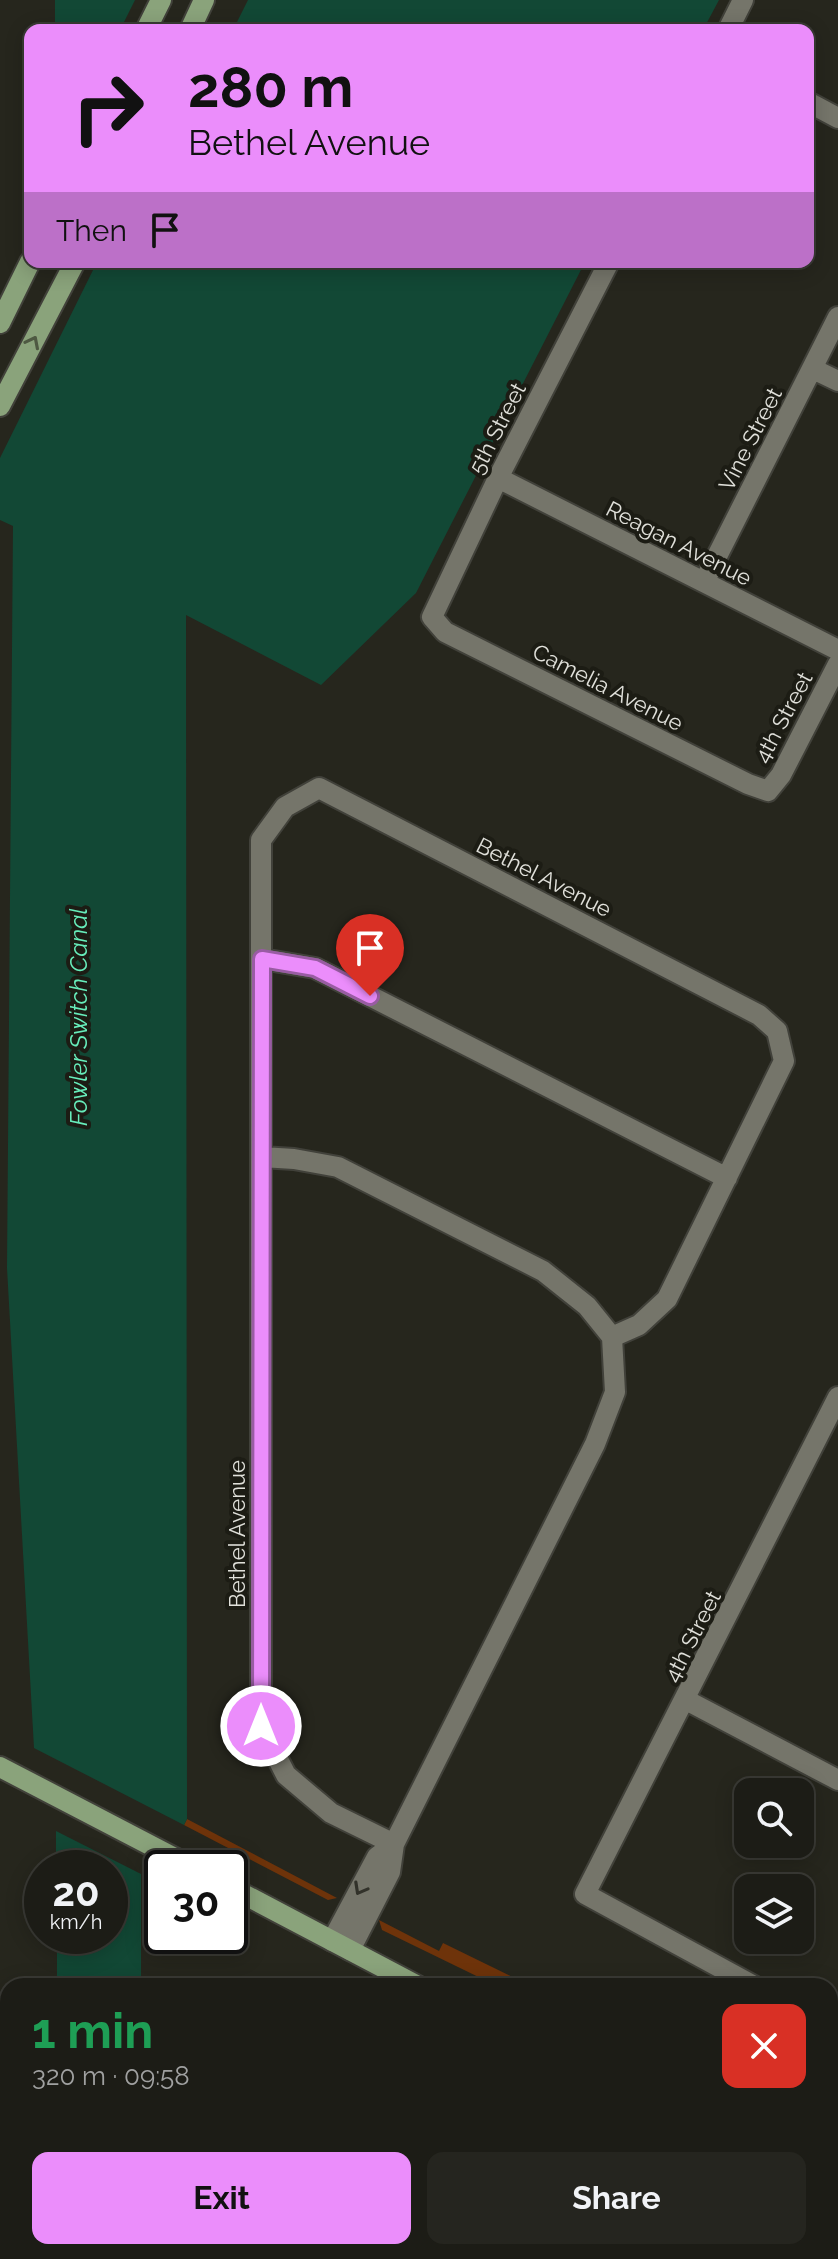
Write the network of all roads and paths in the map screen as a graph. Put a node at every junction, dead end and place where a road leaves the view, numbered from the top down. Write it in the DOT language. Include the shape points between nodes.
graph roads {
  1 [pos="161,0"];
  2 [pos="204,0"];
  3 [pos="743,0"];
  4 [pos="149,24"];
  5 [pos="193,24"];
  6 [pos="731,24"];
  7 [pos="814,105"];
  8 [pos="838,118"];
  9 [pos="27,268"];
  10 [pos="606,268"];
  11 [pos="70,270"];
  12 [pos="838,317"];
  13 [pos="0,323"];
  14 [pos="813,369"];
  15 [pos="838,381"];
  16 [pos="0,406"];
  17 [pos="498,478"];
  18 [pos="704,582"];
  19 [pos="432,617"];
  20 [pos="838,650"];
  21 [pos="838,664"];
  22 [pos="768,791"];
  23 [pos="262,959"];
  24 [pos="262,1157"];
  25 [pos="727,1178"];
  26 [pos="612,1337"];
  27 [pos="838,1397"];
  28 [pos="686,1700"];
  29 [pos="0,1767"];
  30 [pos="838,1780"];
  31 [pos="394,1844"];
  32 [pos="160,1850"];
  33 [pos="248,1897"];
  34 [pos="341,1946"];
  35 [pos="403,1978"];
  36 [pos="742,1978"];
  1 -- 4 [label="main road"];
  2 -- 5 [label="main road"];
  3 -- 6 [label="street"];
  7 -- 8 [label="street"];
  9 -- 13 [label="main road"];
  10 -- 17 [label="street, 5th Street"];
  16 -- 11 [label="main road, one-way"];
  12 -- 14 [label="street, Vine Street"];
  14 -- 15 [label="street"];
  14 -- 18 [label="street, Vine Street"];
  17 -- 18 [label="street, Reagan Avenue"];
  17 -- 19 [label="street, 5th Street"];
  18 -- 20 [label="street, Reagan Avenue"];
  19 -- 22 [label="street, Camelia Avenue" via="445,632"];
  21 -- 22 [label="street, 4th Street"];
  23 -- 24 [label="street, Bethel Avenue"];
  23 -- 25 [label="street" via="315,968"];
  23 -- 25 [label="street, Bethel Avenue" via="261,840 285,807 319,788 759,1015 777,1031 784,1061"];
  24 -- 26 [label="street" via="338,1167 543,1271 587,1306"];
  24 -- 31 [label="street, Bethel Avenue" via="261,1726 286,1775 331,1813"];
  25 -- 26 [label="street, Bethel Avenue" via="667,1299 639,1325"];
  26 -- 31 [label="street" via="615,1392 595,1444"];
  27 -- 28 [label="street, 4th Street"];
  28 -- 30 [label="street"];
  28 -- 36 [label="street, 4th Street" via="585,1894"];
  29 -- 32 [label="main road"];
  31 -- 34 [label="street" via="377,1857"];
  33 -- 34 [label="main road"];
  34 -- 35 [label="main road"];
}
